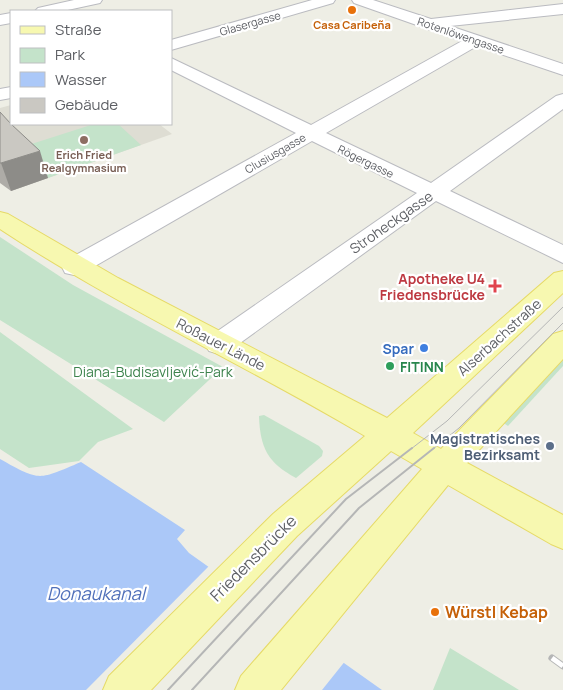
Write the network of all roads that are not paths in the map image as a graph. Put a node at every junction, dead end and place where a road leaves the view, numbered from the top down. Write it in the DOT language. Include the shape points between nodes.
graph roads {
  1 [pos="328,0"];
  2 [pos="359,0"];
  3 [pos="89,3"];
  4 [pos="563,8"];
  5 [pos="49,10"];
  6 [pos="428,23"];
  7 [pos="476,40"];
  8 [pos="172,45"];
  9 [pos="172,64"];
  10 [pos="563,70"];
  11 [pos="563,100"];
  12 [pos="309,133"];
  13 [pos="433,192"];
  14 [pos="0,219"];
  15 [pos="563,255"];
  16 [pos="74,267"];
  17 [pos="563,279"];
  18 [pos="563,341"];
  19 [pos="219,344"];
  20 [pos="390,434"];
  21 [pos="444,467"];
  22 [pos="563,533"];
  23 [pos="124,690"];
  24 [pos="255,690"];
  1 -- 8 [label="street, Glasergasse"];
  2 -- 6 [label="street, Rotenlöwengasse"];
  3 -- 5 [label="street"];
  4 -- 6 [label="street"];
  6 -- 7 [label="street, Rotenlöwengasse"];
  7 -- 10 [label="street, Rotenlöwengasse"];
  7 -- 12 [label="street, Clusiusgasse"];
  9 -- 12 [label="street, Rögergasse"];
  11 -- 13 [label="street, Stroheckgasse"];
  12 -- 13 [label="street, Rögergasse"];
  12 -- 16 [label="street, Clusiusgasse"];
  13 -- 15 [label="street, Rögergasse"];
  13 -- 19 [label="street, Stroheckgasse"];
  14 -- 16 [label="main road, Roßauer Lände"];
  16 -- 19 [label="main road, Roßauer Lände"];
  17 -- 20 [label="main road, Alserbachstraße"];
  18 -- 21 [label="main road"];
  19 -- 20 [label="main road, Roßauer Lände"];
  20 -- 21 [label="main road, Roßauer Lände"];
  20 -- 23 [label="main road, Friedensbrücke" via="285,525"];
  21 -- 22 [label="main road, Roßauer Lände"];
  21 -- 24 [label="main road"];
}
